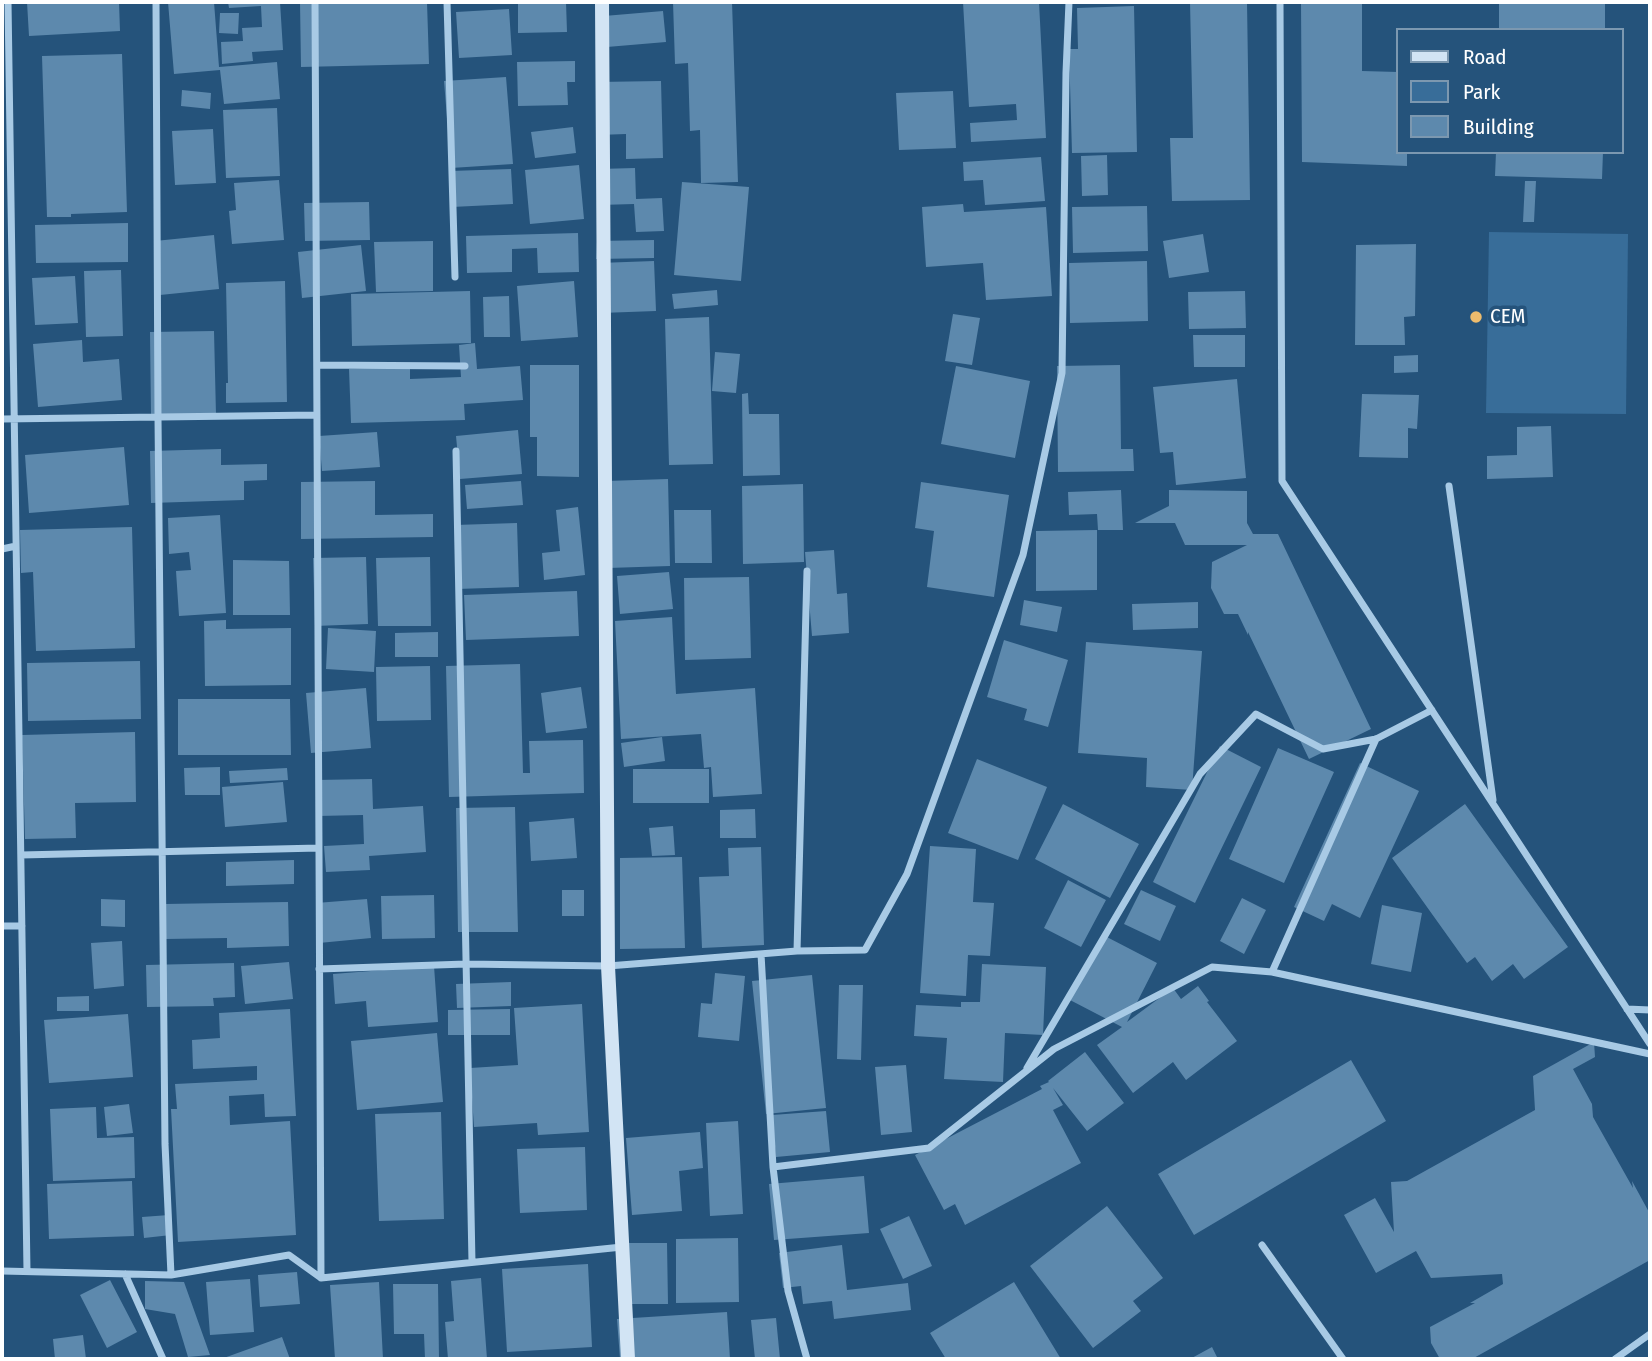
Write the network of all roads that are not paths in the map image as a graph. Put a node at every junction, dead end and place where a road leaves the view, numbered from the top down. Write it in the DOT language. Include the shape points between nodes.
graph roads {
  1 [pos="8,2"];
  2 [pos="156,2"];
  3 [pos="315,2"];
  4 [pos="447,2"];
  5 [pos="602,2"];
  6 [pos="1069,2"];
  7 [pos="1280,2"];
  8 [pos="455,277"];
  9 [pos="317,365"];
  10 [pos="465,366"];
  11 [pos="317,415"];
  12 [pos="158,417"];
  13 [pos="2,419"];
  14 [pos="14,419"];
  15 [pos="456,451"];
  16 [pos="1449,486"];
  17 [pos="16,546"];
  18 [pos="2,549"];
  19 [pos="807,572"];
  20 [pos="1432,710"];
  21 [pos="1376,739"];
  22 [pos="1494,804"];
  23 [pos="319,848"];
  24 [pos="162,852"];
  25 [pos="21,855"];
  26 [pos="2,926"];
  27 [pos="22,926"];
  28 [pos="797,951"];
  29 [pos="761,954"];
  30 [pos="466,964"];
  31 [pos="608,966"];
  32 [pos="319,969"];
  33 [pos="1272,972"];
  34 [pos="1627,1009"];
  35 [pos="1650,1010"];
  36 [pos="1650,1044"];
  37 [pos="1650,1054"];
  38 [pos="1024,1073"];
  39 [pos="773,1167"];
  40 [pos="1262,1245"];
  41 [pos="622,1247"];
  42 [pos="472,1262"];
  43 [pos="2,1271"];
  44 [pos="27,1271"];
  45 [pos="125,1274"];
  46 [pos="171,1275"];
  47 [pos="320,1278"];
  48 [pos="1650,1334"];
  49 [pos="163,1359"];
  50 [pos="628,1359"];
  51 [pos="807,1359"];
  52 [pos="1343,1359"];
  53 [pos="1615,1359"];
  1 -- 14 [label="street"];
  2 -- 12 [label="street"];
  3 -- 9 [label="street"];
  4 -- 8 [label="street"];
  5 -- 31 [label="street"];
  6 -- 28 [label="street" via="1062,373 1023,555 906,874 865,950"];
  7 -- 20 [label="street" via="1282,481"];
  9 -- 10 [label="street"];
  9 -- 11 [label="street"];
  11 -- 12 [label="street"];
  11 -- 23 [label="street"];
  12 -- 14 [label="street"];
  12 -- 24 [label="street"];
  13 -- 14 [label="street"];
  14 -- 17 [label="street"];
  15 -- 30 [label="street"];
  16 -- 22 [label="street"];
  17 -- 18 [label="street"];
  17 -- 25 [label="street"];
  19 -- 28 [label="street"];
  20 -- 21 [label="street"];
  20 -- 22 [label="street"];
  21 -- 33 [label="street"];
  21 -- 38 [label="street" via="1323,748 1256,714 1200,774"];
  22 -- 34 [label="street"];
  23 -- 24 [label="street"];
  23 -- 32 [label="street"];
  24 -- 25 [label="street"];
  24 -- 46 [label="street" via="164,1144"];
  25 -- 27 [label="street"];
  26 -- 27 [label="street"];
  27 -- 44 [label="street"];
  28 -- 29 [label="street"];
  29 -- 31 [label="street"];
  29 -- 39 [label="street"];
  30 -- 31 [label="street"];
  30 -- 32 [label="street"];
  30 -- 42 [label="street"];
  31 -- 41 [label="street"];
  32 -- 47 [label="street"];
  33 -- 37 [label="street"];
  33 -- 38 [label="street" via="1212,967 1054,1049"];
  34 -- 35 [label="street"];
  34 -- 36 [label="street"];
  38 -- 39 [label="street" via="929,1148"];
  39 -- 51 [label="street" via="788,1291"];
  40 -- 52 [label="street"];
  41 -- 42 [label="street"];
  41 -- 50 [label="street"];
  42 -- 47 [label="street"];
  43 -- 44 [label="street"];
  44 -- 45 [label="street"];
  45 -- 46 [label="street"];
  45 -- 49 [label="street"];
  46 -- 47 [label="street" via="289,1255"];
  48 -- 53 [label="street"];
}
